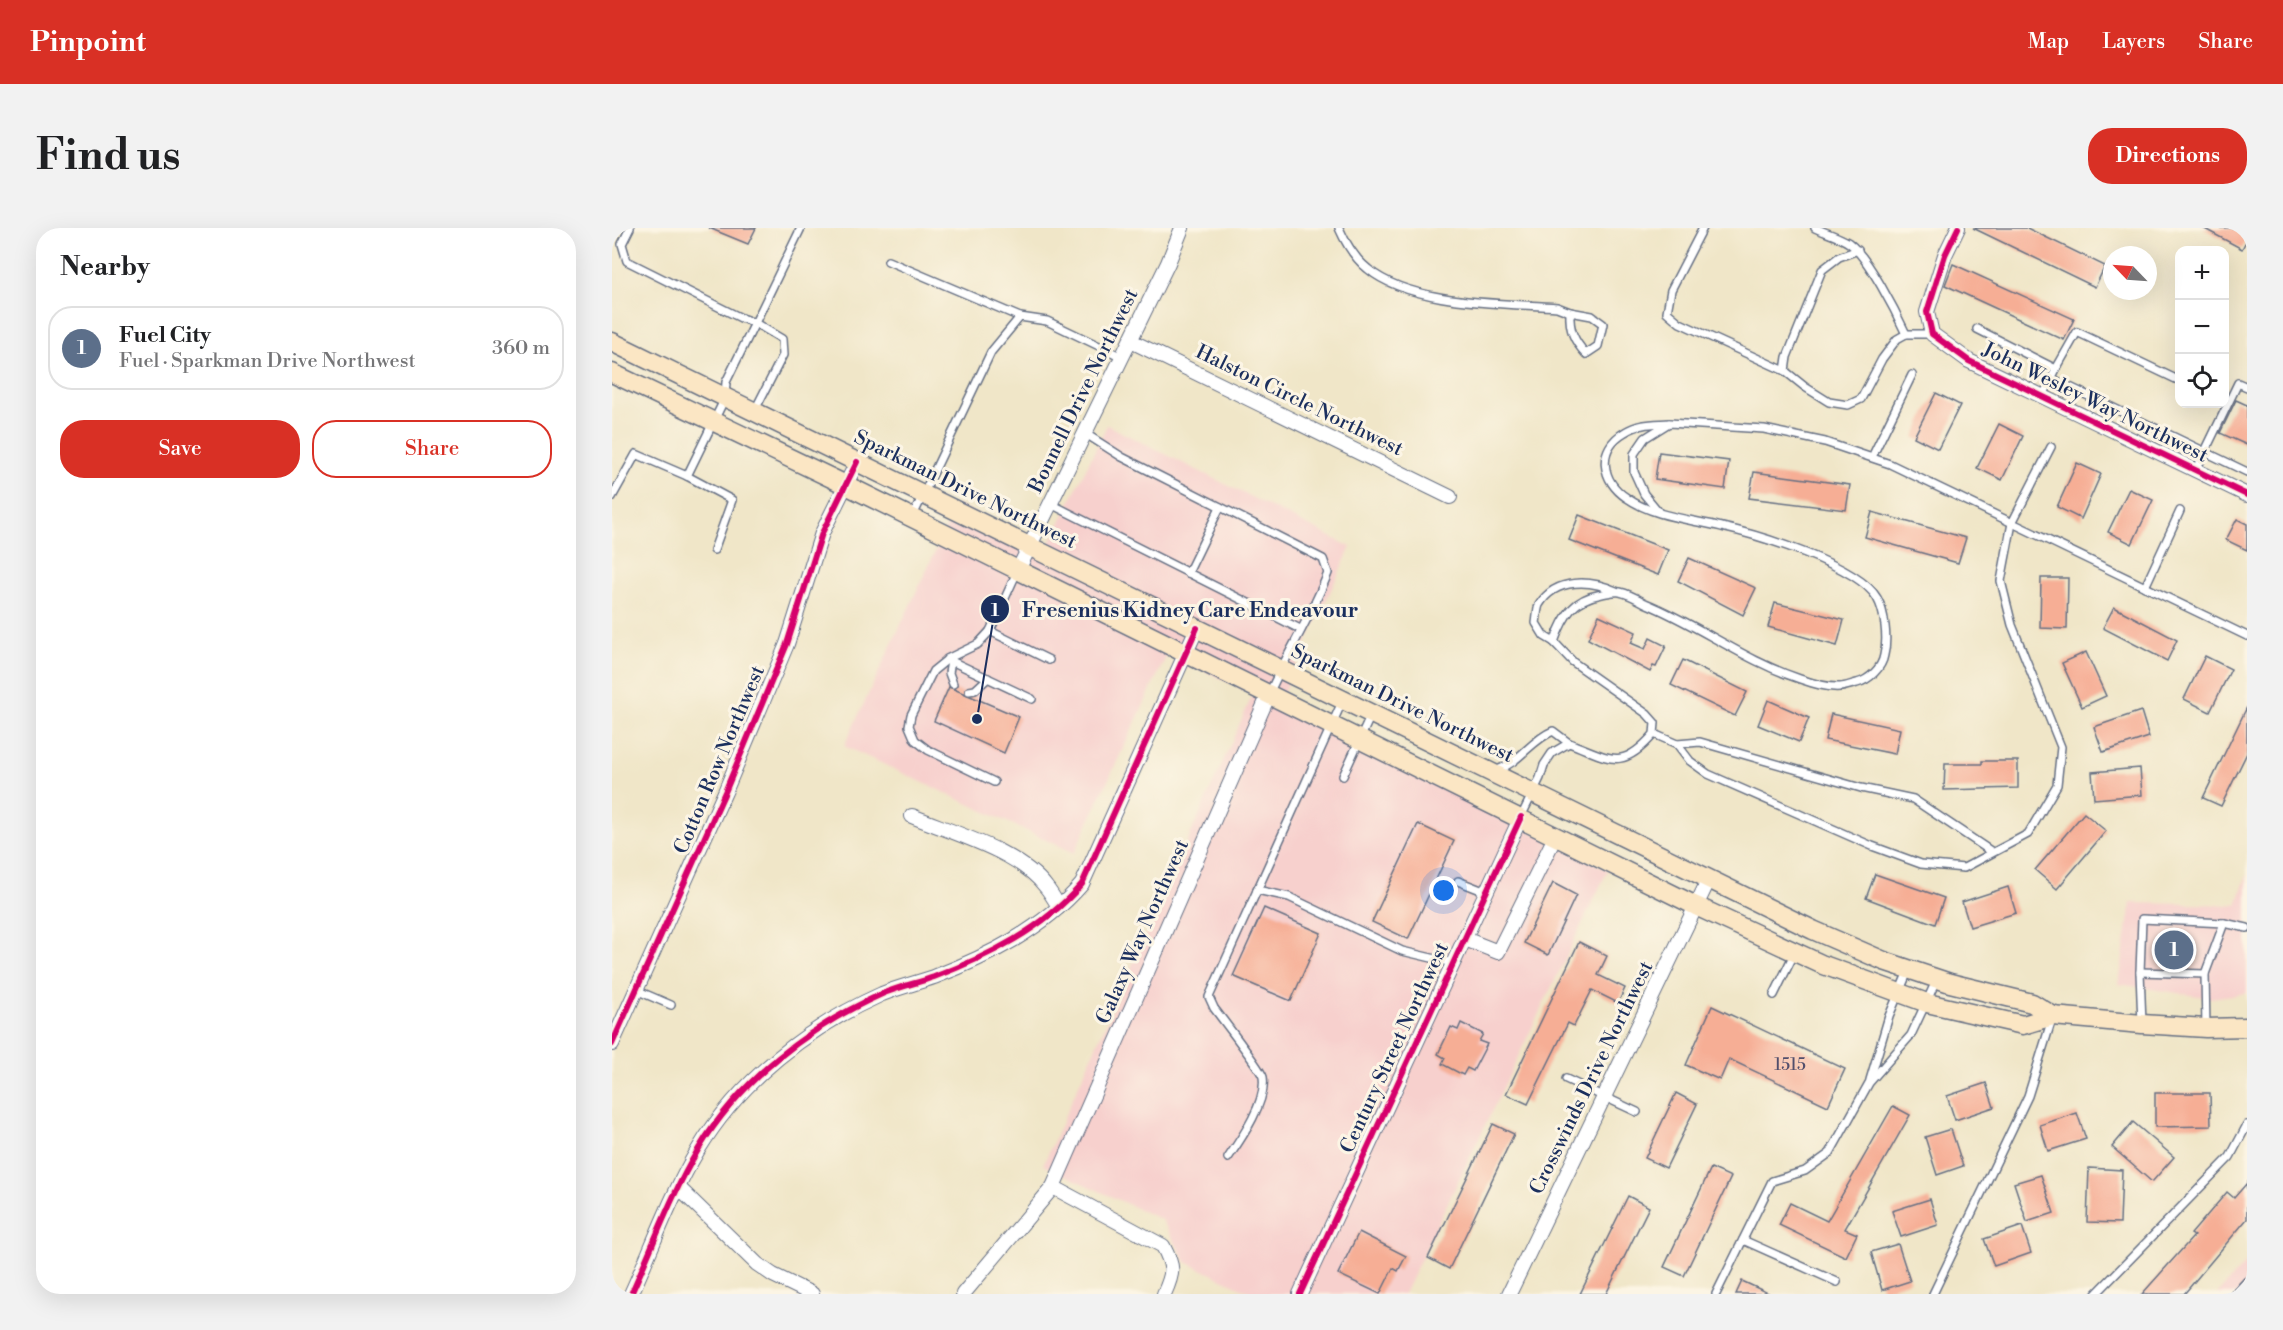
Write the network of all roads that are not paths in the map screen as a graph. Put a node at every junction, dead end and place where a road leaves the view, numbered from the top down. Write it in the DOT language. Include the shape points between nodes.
graph roads {
  1 [pos="630,228"];
  2 [pos="801,228"];
  3 [pos="1182,228"];
  4 [pos="1339,228"];
  5 [pos="1702,228"];
  6 [pos="1815,228"];
  7 [pos="1958,228"];
  8 [pos="1858,250"];
  9 [pos="888,261"];
  10 [pos="1570,312"];
  11 [pos="1020,317"];
  12 [pos="755,323"];
  13 [pos="1977,329"];
  14 [pos="1906,334"];
  15 [pos="1932,334"];
  16 [pos="1131,341"];
  17 [pos="612,342"];
  18 [pos="1123,358"];
  19 [pos="2056,369"];
  20 [pos="1785,371"];
  21 [pos="612,373"];
  22 [pos="1912,375"];
  23 [pos="2051,378"];
  24 [pos="2175,379"];
  25 [pos="2247,387"];
  26 [pos="2043,396"];
  27 [pos="725,398"];
  28 [pos="2229,398"];
  29 [pos="2224,408"];
  30 [pos="754,412"];
  31 [pos="714,421"];
  32 [pos="1669,423"];
  33 [pos="1086,434"];
  34 [pos="2051,447"];
  35 [pos="2205,452"];
  36 [pos="1872,457"];
  37 [pos="857,462"];
  38 [pos="2196,470"];
  39 [pos="2247,472"];
  40 [pos="687,476"];
  41 [pos="846,485"];
  42 [pos="923,495"];
  43 [pos="2247,495"];
  44 [pos="612,497"];
  45 [pos="1450,497"];
  46 [pos="1051,504"];
  47 [pos="1220,507"];
  48 [pos="2180,511"];
  49 [pos="1658,512"];
  50 [pos="912,518"];
  51 [pos="2012,523"];
  52 [pos="1029,547"];
  53 [pos="714,550"];
  54 [pos="1018,570"];
  55 [pos="1188,573"];
  56 [pos="2145,587"];
  57 [pos="1619,591"];
  58 [pos="1197,628"];
  59 [pos="1300,629"];
  60 [pos="990,631"];
  61 [pos="2247,636"];
  62 [pos="1554,642"];
  63 [pos="1186,653"];
  64 [pos="949,660"];
  65 [pos="1049,660"];
  66 [pos="1280,669"];
  67 [pos="988,678"];
  68 [pos="953,684"];
  69 [pos="969,691"];
  70 [pos="1269,694"];
  71 [pos="1032,699"];
  72 [pos="1343,700"];
  73 [pos="1372,715"];
  74 [pos="1332,724"];
  75 [pos="1654,734"];
  76 [pos="1361,739"];
  77 [pos="1569,743"];
  78 [pos="1677,744"];
  79 [pos="1490,773"];
  80 [pos="1343,776"];
  81 [pos="994,782"];
  82 [pos="1531,793"];
  83 [pos="912,816"];
  84 [pos="1521,818"];
  85 [pos="1556,835"];
  86 [pos="1992,852"];
  87 [pos="1708,879"];
  88 [pos="1458,881"];
  89 [pos="1257,890"];
  90 [pos="1486,892"];
  91 [pos="1696,906"];
  92 [pos="1059,907"];
  93 [pos="2224,923"];
  94 [pos="2247,928"];
  95 [pos="1465,939"];
  96 [pos="1796,952"];
  97 [pos="1454,963"];
  98 [pos="1908,969"];
  99 [pos="2140,972"];
  100 [pos="2205,974"];
  101 [pos="1937,979"];
  102 [pos="636,990"];
  103 [pos="1899,992"];
  104 [pos="1774,995"];
  105 [pos="1927,1003"];
  106 [pos="670,1005"];
  107 [pos="2053,1016"];
  108 [pos="2142,1024"];
  109 [pos="2247,1027"];
  110 [pos="2206,1028"];
  111 [pos="612,1044"];
  112 [pos="1566,1079"];
  113 [pos="1869,1083"];
  114 [pos="1605,1097"];
  115 [pos="1637,1112"];
  116 [pos="2247,1125"];
  117 [pos="1228,1158"];
  118 [pos="1053,1187"];
  119 [pos="679,1188"];
  120 [pos="1743,1240"];
  121 [pos="2247,1281"];
  122 [pos="1837,1282"];
  123 [pos="1300,1293"];
  124 [pos="631,1294"];
  125 [pos="812,1294"];
  126 [pos="963,1294"];
  127 [pos="1164,1294"];
  128 [pos="1509,1294"];
  129 [pos="1716,1294"];
  130 [pos="1933,1294"];
  131 [pos="2096,1294"];
  132 [pos="2235,1294"];
  1 -- 12 [label="lane" via="622,244 627,261"];
  2 -- 12 [label="lane"];
  3 -- 16 [label="street, Bonnell Drive Northwest"];
  4 -- 10 [label="lane" via="1361,262 1399,287 1468,300 1557,307"];
  5 -- 20 [label="lane" via="1671,290 1667,312 1680,323"];
  6 -- 8 [label="lane"];
  7 -- 15 [label="street" via="1926,312"];
  8 -- 14 [label="lane"];
  8 -- 20 [label="lane" via="1839,257 1822,270"];
  9 -- 11 [label="lane"];
  10 -- 10 [label="lane" via="1569,324 1576,343 1587,354 1598,346 1603,324 1592,316"];
  11 -- 18 [label="lane" via="1047,321"];
  11 -- 42 [label="lane" via="991,352"];
  12 -- 27 [label="lane" via="726,382"];
  12 -- 30 [label="lane" via="782,339 783,356"];
  13 -- 19 [label="lane"];
  14 -- 15 [label="lane"];
  14 -- 20 [label="lane" via="1882,360 1861,399 1848,405 1829,402"];
  15 -- 26 [label="street, John Wesley Way Northwest" via="1969,361"];
  16 -- 18 [label="street, Bonnell Drive Northwest"];
  16 -- 45 [label="street, Halston Circle Northwest"];
  17 -- 27 [label="main road, Sparkman Drive Northwest"];
  18 -- 33 [label="street, Bonnell Drive Northwest"];
  19 -- 23 [label="lane"];
  19 -- 24 [label="lane" via="2077,332"];
  21 -- 31 [label="main road, Sparkman Drive Northwest"];
  22 -- 36 [label="lane"];
  23 -- 26 [label="lane"];
  23 -- 35 [label="lane"];
  25 -- 28 [label="lane" via="2238,383"];
  26 -- 38 [label="street, John Wesley Way Northwest"];
  27 -- 30 [label="main road, Sparkman Drive Northwest"];
  27 -- 31 [label="lane"];
  29 -- 35 [label="lane"];
  30 -- 37 [label="main road, Sparkman Drive Northwest"];
  31 -- 40 [label="lane"];
  31 -- 41 [label="main road, Sparkman Drive Northwest"];
  32 -- 36 [label="lane" via="1764,429"];
  32 -- 49 [label="lane" via="1646,438 1634,454 1634,472"];
  32 -- 49 [label="lane" via="1642,424 1625,431 1614,440 1606,457 1605,471 1611,485 1628,499"];
  33 -- 46 [label="street, Bonnell Drive Northwest"];
  33 -- 47 [label="lane"];
  34 -- 51 [label="lane"];
  35 -- 38 [label="lane"];
  35 -- 39 [label="lane"];
  36 -- 51 [label="lane"];
  37 -- 41 [label="street, Cotton Row Northwest"];
  37 -- 42 [label="main road, Sparkman Drive Northwest"];
  38 -- 43 [label="street, John Wesley Way Northwest"];
  40 -- 44 [label="lane" via="636,454"];
  40 -- 53 [label="lane" via="732,500"];
  41 -- 50 [label="main road, Sparkman Drive Northwest"];
  41 -- 102 [label="street, Cotton Row Northwest" via="822,533 787,645"];
  42 -- 50 [label="lane"];
  42 -- 52 [label="main road, Sparkman Drive Northwest"];
  46 -- 52 [label="street, Bonnell Drive Northwest"];
  46 -- 55 [label="lane"];
  47 -- 55 [label="lane"];
  47 -- 59 [label="lane" via="1323,559 1328,573"];
  48 -- 56 [label="lane"];
  49 -- 57 [label="lane" via="1768,539 1809,554 1864,584 1877,598 1886,629 1884,658 1868,680 1840,688 1814,684 1759,663 1665,611"];
  50 -- 54 [label="main road, Sparkman Drive Northwest"];
  51 -- 56 [label="lane"];
  51 -- 86 [label="lane" via="2001,581 2012,626 2061,747 2057,785 2028,834"];
  52 -- 54 [label="street, Bonnell Drive Northwest"];
  52 -- 58 [label="main road, Sparkman Drive Northwest"];
  54 -- 60 [label="lane"];
  54 -- 63 [label="main road, Sparkman Drive Northwest"];
  55 -- 59 [label="lane"];
  56 -- 61 [label="lane"];
  57 -- 62 [label="lane" via="1591,596 1575,605 1562,620"];
  57 -- 62 [label="lane" via="1599,583 1579,582 1554,589 1538,606 1536,624"];
  58 -- 63 [label="street"];
  58 -- 66 [label="main road, Sparkman Drive Northwest"];
  59 -- 66 [label="lane"];
  60 -- 64 [label="lane" via="978,644"];
  60 -- 65 [label="lane"];
  62 -- 75 [label="lane" via="1573,662 1647,714 1655,723"];
  63 -- 70 [label="main road, Sparkman Drive Northwest"];
  63 -- 92 [label="street" via="1089,870 1082,884"];
  64 -- 67 [label="lane"];
  64 -- 68 [label="lane"];
  64 -- 81 [label="lane" via="928,679 910,715 909,726 915,740 928,750"];
  66 -- 70 [label="lane"];
  66 -- 72 [label="main road, Sparkman Drive Northwest"];
  67 -- 69 [label="lane"];
  67 -- 71 [label="lane"];
  70 -- 74 [label="main road, Sparkman Drive Northwest"];
  70 -- 118 [label="street, Galaxy Way Northwest"];
  72 -- 73 [label="main road, Sparkman Drive Northwest"];
  72 -- 74 [label="lane"];
  73 -- 76 [label="lane"];
  73 -- 79 [label="main road, Sparkman Drive Northwest"];
  74 -- 76 [label="main road, Sparkman Drive Northwest"];
  74 -- 89 [label="lane"];
  75 -- 77 [label="lane" via="1631,756 1613,759"];
  75 -- 78 [label="lane"];
  76 -- 80 [label="lane"];
  76 -- 84 [label="main road, Sparkman Drive Northwest"];
  77 -- 79 [label="lane" via="1553,731 1540,736 1509,766"];
  77 -- 82 [label="lane" via="1552,753"];
  78 -- 86 [label="lane" via="1700,742 1913,799"];
  78 -- 86 [label="lane" via="1690,761 1708,774 1921,864 1964,868"];
  79 -- 82 [label="main road, Sparkman Drive Northwest"];
  82 -- 84 [label="lane"];
  82 -- 87 [label="main road, Sparkman Drive Northwest"];
  83 -- 92 [label="street" via="1008,855 1046,886"];
  84 -- 85 [label="main road, Sparkman Drive Northwest"];
  84 -- 90 [label="street, Century Street Northwest"];
  85 -- 91 [label="main road, Sparkman Drive Northwest"];
  85 -- 95 [label="street" via="1497,952"];
  87 -- 91 [label="street, Crosswinds Drive Northwest"];
  87 -- 98 [label="main road, Sparkman Drive Northwest" via="1813,930"];
  88 -- 90 [label="lane"];
  89 -- 97 [label="lane" via="1289,897 1402,951"];
  89 -- 117 [label="lane" via="1209,997 1263,1075 1262,1091 1246,1131"];
  90 -- 95 [label="street, Century Street Northwest"];
  91 -- 96 [label="main road, Sparkman Drive Northwest"];
  91 -- 114 [label="street, Crosswinds Drive Northwest"];
  92 -- 119 [label="street" via="991,954 884,993 838,1016 789,1048 714,1125"];
  93 -- 94 [label="lane"];
  93 -- 99 [label="lane" via="2142,919"];
  93 -- 100 [label="lane"];
  95 -- 97 [label="street, Century Street Northwest"];
  96 -- 103 [label="main road, Sparkman Drive Northwest"];
  96 -- 104 [label="lane"];
  97 -- 123 [label="street, Century Street Northwest"];
  98 -- 101 [label="main road, Sparkman Drive Northwest"];
  98 -- 103 [label="lane"];
  99 -- 100 [label="lane"];
  99 -- 108 [label="lane"];
  100 -- 110 [label="lane"];
  101 -- 105 [label="lane"];
  101 -- 107 [label="main road, Sparkman Drive Northwest" via="2032,1003"];
  102 -- 106 [label="lane"];
  102 -- 111 [label="street, Cotton Row Northwest"];
  103 -- 105 [label="main road, Sparkman Drive Northwest"];
  103 -- 113 [label="lane"];
  105 -- 107 [label="main road, Sparkman Drive Northwest" via="2023,1025"];
  105 -- 113 [label="lane" via="1911,1035"];
  107 -- 108 [label="main road, Sparkman Drive Northwest"];
  107 -- 130 [label="lane" via="2028,1096"];
  108 -- 110 [label="main road, Sparkman Drive Northwest"];
  109 -- 110 [label="main road, Sparkman Drive Northwest"];
  112 -- 114 [label="lane"];
  113 -- 120 [label="lane" via="1830,1153 1804,1171 1772,1182"];
  114 -- 115 [label="lane"];
  114 -- 128 [label="street, Crosswinds Drive Northwest"];
  116 -- 131 [label="lane" via="2230,1157"];
  118 -- 126 [label="street, Galaxy Way Northwest"];
  118 -- 127 [label="street" via="1163,1246 1172,1262 1172,1276"];
  119 -- 124 [label="street"];
  119 -- 125 [label="street" via="757,1264"];
  120 -- 122 [label="lane"];
  120 -- 129 [label="lane"];
  121 -- 132 [label="lane"];
}
